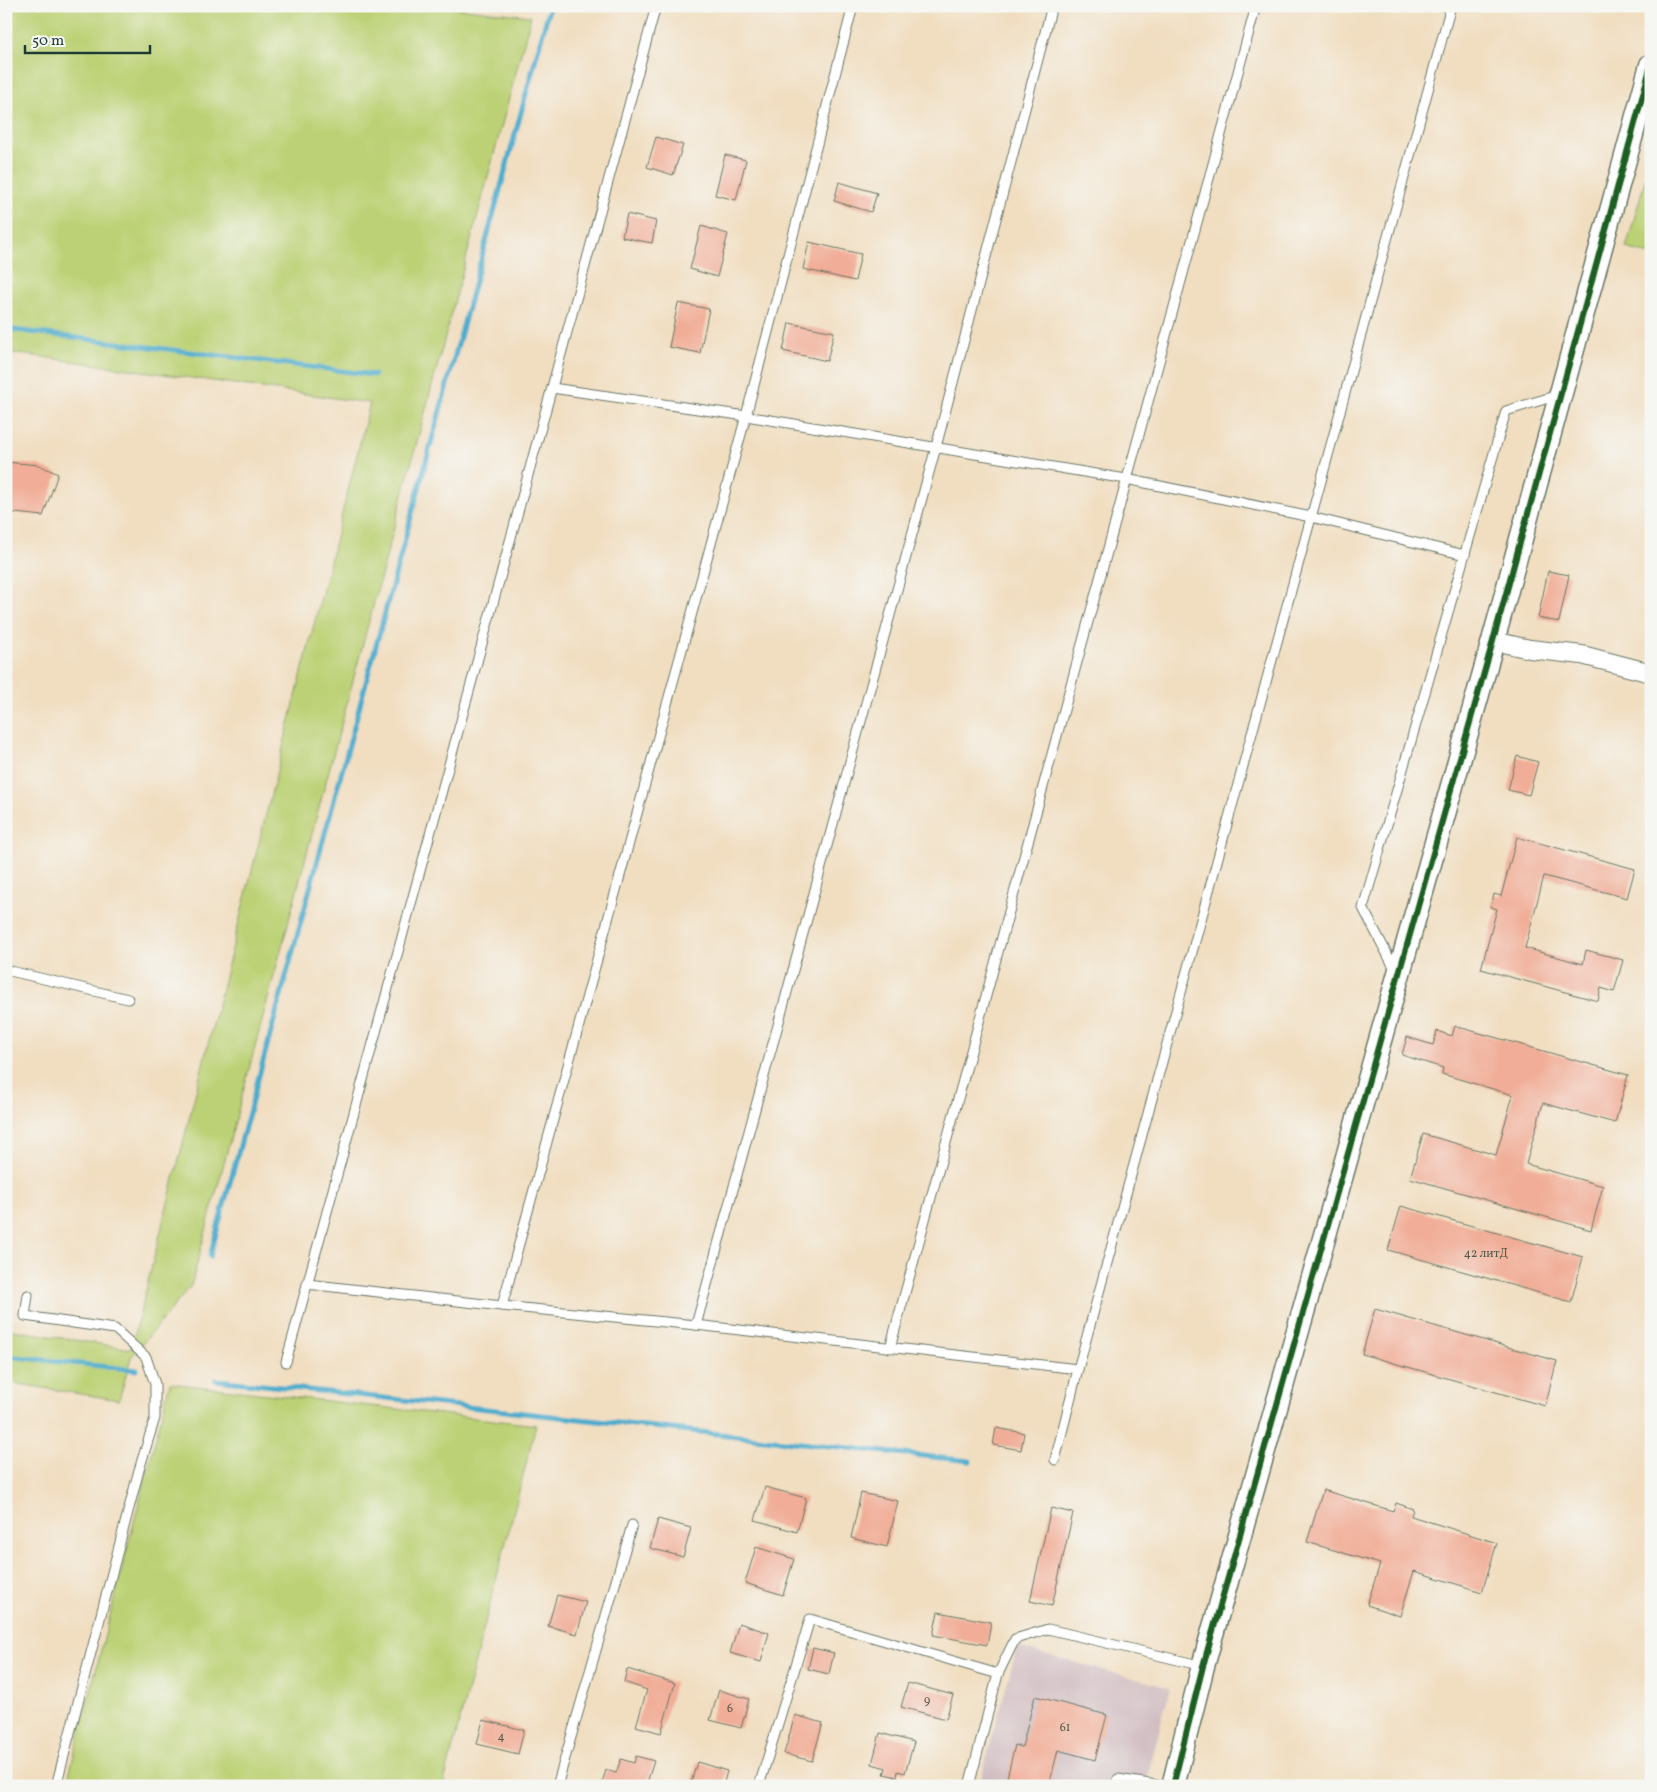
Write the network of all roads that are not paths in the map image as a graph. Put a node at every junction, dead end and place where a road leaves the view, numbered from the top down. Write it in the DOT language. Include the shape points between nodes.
graph roads {
  1 [pos="656,6"];
  2 [pos="853,6"];
  3 [pos="1052,6"];
  4 [pos="1256,6"];
  5 [pos="1451,6"];
  6 [pos="1651,64"];
  7 [pos="552,388"];
  8 [pos="1560,394"];
  9 [pos="746,416"];
  10 [pos="936,447"];
  11 [pos="1126,478"];
  12 [pos="1311,517"];
  13 [pos="1465,555"];
  14 [pos="1493,641"];
  15 [pos="1651,673"];
  16 [pos="6,970"];
  17 [pos="1398,975"];
  18 [pos="128,999"];
  19 [pos="307,1284"];
  20 [pos="28,1294"];
  21 [pos="502,1306"];
  22 [pos="696,1325"];
  23 [pos="890,1348"];
  24 [pos="286,1362"];
  25 [pos="1078,1369"];
  26 [pos="1055,1460"];
  27 [pos="632,1525"];
  28 [pos="1203,1666"];
  29 [pos="998,1674"];
  30 [pos="1118,1779"];
  31 [pos="56,1786"];
  32 [pos="558,1786"];
  33 [pos="759,1786"];
  34 [pos="969,1786"];
  35 [pos="1162,1786"];
  36 [pos="1173,1786"];
  1 -- 7 [label="lane"];
  2 -- 9 [label="lane"];
  3 -- 10 [label="lane"];
  4 -- 11 [label="lane"];
  5 -- 12 [label="lane"];
  6 -- 8 [label="street"];
  7 -- 9 [label="lane"];
  7 -- 19 [label="lane"];
  8 -- 13 [label="lane" via="1506,411"];
  8 -- 14 [label="street"];
  9 -- 10 [label="lane"];
  9 -- 21 [label="lane"];
  10 -- 11 [label="lane"];
  10 -- 22 [label="lane"];
  11 -- 12 [label="lane"];
  11 -- 23 [label="lane"];
  12 -- 13 [label="lane"];
  12 -- 25 [label="lane"];
  13 -- 17 [label="lane" via="1362,908"];
  14 -- 15 [label="street" via="1582,655"];
  14 -- 17 [label="street"];
  16 -- 18 [label="lane"];
  17 -- 28 [label="street"];
  19 -- 21 [label="lane"];
  19 -- 24 [label="lane"];
  20 -- 31 [label="lane" via="25,1316 115,1329 146,1357 155,1384 155,1418"];
  21 -- 22 [label="lane"];
  22 -- 23 [label="lane"];
  23 -- 25 [label="lane"];
  25 -- 26 [label="lane"];
  27 -- 32 [label="lane"];
  28 -- 29 [label="lane" via="1048,1629 1015,1639"];
  28 -- 36 [label="street"];
  29 -- 33 [label="lane" via="810,1619"];
  29 -- 34 [label="lane"];
  30 -- 35 [label="lane"];
}
